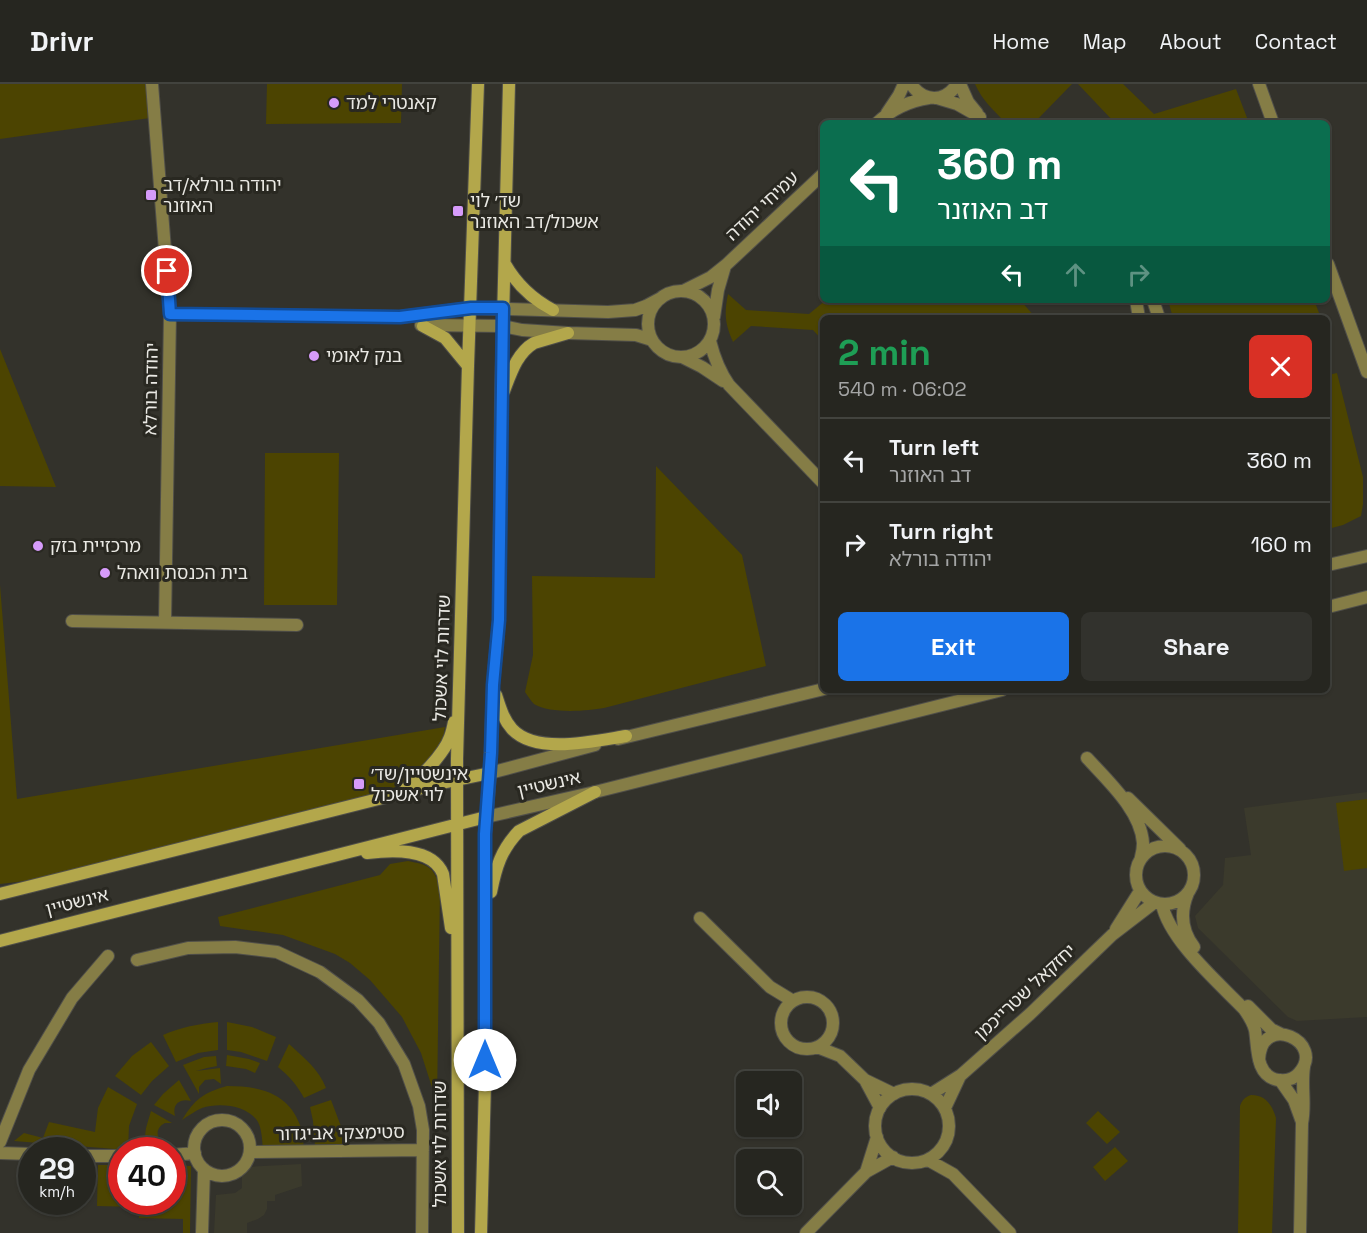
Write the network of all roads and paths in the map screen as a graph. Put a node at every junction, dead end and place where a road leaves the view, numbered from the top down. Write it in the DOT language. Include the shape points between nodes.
graph roads {
  1 [pos="152,84"];
  2 [pos="478,84"];
  3 [pos="509,84"];
  4 [pos="904,84"];
  5 [pos="911,84"];
  6 [pos="958,84"];
  7 [pos="1258,84"];
  8 [pos="933,98"];
  9 [pos="881,120"];
  10 [pos="983,120"];
  11 [pos="1273,120"];
  12 [pos="820,177"];
  13 [pos="505,262"];
  14 [pos="726,265"];
  15 [pos="1330,270"];
  16 [pos="683,291"];
  17 [pos="661,298"];
  18 [pos="471,308"];
  19 [pos="503,308"];
  20 [pos="553,310"];
  21 [pos="170,314"];
  22 [pos="400,317"];
  23 [pos="714,320"];
  24 [pos="423,326"];
  25 [pos="470,326"];
  26 [pos="503,326"];
  27 [pos="568,333"];
  28 [pos="652,340"];
  29 [pos="710,341"];
  30 [pos="682,357"];
  31 [pos="468,366"];
  32 [pos="1367,372"];
  33 [pos="729,385"];
  34 [pos="501,398"];
  35 [pos="820,480"];
  36 [pos="1367,556"];
  37 [pos="1330,565"];
  38 [pos="1367,597"];
  39 [pos="1330,607"];
  40 [pos="72,621"];
  41 [pos="165,622"];
  42 [pos="297,626"];
  43 [pos="493,685"];
  44 [pos="820,690"];
  45 [pos="990,693"];
  46 [pos="460,698"];
  47 [pos="626,736"];
  48 [pos="1087,759"];
  49 [pos="490,773"];
  50 [pos="458,780"];
  51 [pos="1113,786"];
  52 [pos="595,792"];
  53 [pos="394,796"];
  54 [pos="486,817"];
  55 [pos="457,824"];
  56 [pos="1185,853"];
  57 [pos="333,856"];
  58 [pos="1141,857"];
  59 [pos="1140,891"];
  60 [pos="1188,892"];
  61 [pos="0,894"];
  62 [pos="1158,903"];
  63 [pos="700,918"];
  64 [pos="486,925"];
  65 [pos="1112,935"];
  66 [pos="0,940"];
  67 [pos="108,956"];
  68 [pos="138,960"];
  69 [pos="457,973"];
  70 [pos="770,987"];
  71 [pos="793,1001"];
  72 [pos="784,1012"];
  73 [pos="831,1034"];
  74 [pos="1281,1034"];
  75 [pos="817,1047"];
  76 [pos="840,1056"];
  77 [pos="1259,1060"];
  78 [pos="1304,1065"];
  79 [pos="961,1075"];
  80 [pos="865,1080"];
  81 [pos="1280,1080"];
  82 [pos="894,1094"];
  83 [pos="932,1094"];
  84 [pos="880,1108"];
  85 [pos="945,1108"];
  86 [pos="1302,1123"];
  87 [pos="877,1137"];
  88 [pos="0,1142"];
  89 [pos="941,1149"];
  90 [pos="423,1150"];
  91 [pos="250,1152"];
  92 [pos="0,1153"];
  93 [pos="195,1153"];
  94 [pos="18,1154"];
  95 [pos="186,1154"];
  96 [pos="893,1157"];
  97 [pos="927,1160"];
  98 [pos="204,1169"];
  99 [pos="866,1172"];
  100 [pos="952,1174"];
  101 [pos="202,1233"];
  102 [pos="422,1233"];
  103 [pos="458,1233"];
  104 [pos="481,1233"];
  105 [pos="806,1233"];
  106 [pos="1010,1233"];
  107 [pos="1300,1233"];
  1 -- 21 [label="street, יהודה בורלא"];
  2 -- 18 [label="street, שדרות לוי אשכול"];
  3 -- 13 [label="street"];
  4 -- 9 [label="street"];
  5 -- 8 [label="street" via="922,95"];
  6 -- 8 [label="street" via="944,96"];
  6 -- 10 [label="street"];
  7 -- 11 [label="street"];
  8 -- 9 [label="street" via="906,104"];
  8 -- 10 [label="street" via="957,104"];
  12 -- 14 [label="street, עמיחי יהודה"];
  13 -- 19 [label="street"];
  13 -- 20 [label="street" via="527,293"];
  14 -- 16 [label="street, עמיחי יהודה"];
  14 -- 23 [label="street, עמיחי יהודה"];
  15 -- 32 [label="street"];
  16 -- 17 [label="street"];
  16 -- 23 [label="street" via="707,303"];
  17 -- 20 [label="street" via="635,310"];
  17 -- 28 [label="street" via="648,322"];
  18 -- 19 [label="street"];
  18 -- 22 [label="street"];
  18 -- 25 [label="street, שדרות לוי אשכול"];
  19 -- 20 [label="street"];
  19 -- 26 [label="street"];
  21 -- 22 [label="street"];
  21 -- 41 [label="street, יהודה בורלא"];
  22 -- 24 [label="street"];
  23 -- 29 [label="street"];
  24 -- 25 [label="street"];
  24 -- 31 [label="street" via="445,338"];
  25 -- 26 [label="street"];
  25 -- 31 [label="street, שדרות לוי אשכול"];
  26 -- 27 [label="street"];
  26 -- 34 [label="street"];
  27 -- 28 [label="street" via="636,334"];
  27 -- 34 [label="street" via="522,352"];
  28 -- 30 [label="street" via="664,353"];
  29 -- 30 [label="street" via="698,353"];
  29 -- 33 [label="street" via="713,356"];
  30 -- 33 [label="street"];
  31 -- 46 [label="street, שדרות לוי אשכול"];
  33 -- 35 [label="street"];
  34 -- 43 [label="street" via="499,620"];
  36 -- 37 [label="street"];
  38 -- 39 [label="street"];
  40 -- 41 [label="street"];
  41 -- 42 [label="street"];
  43 -- 47 [label="street" via="503,717 521,737 540,743 577,743"];
  43 -- 49 [label="street"];
  44 -- 47 [label="street, אינשטיין"];
  45 -- 52 [label="street, אינשטיין"];
  46 -- 50 [label="street, שדרות לוי אשכול"];
  46 -- 53 [label="street" via="447,743 421,776"];
  47 -- 49 [label="street, אינשטיין"];
  48 -- 51 [label="street"];
  49 -- 50 [label="street, אינשטיין"];
  49 -- 54 [label="street"];
  50 -- 53 [label="street, אינשטיין"];
  50 -- 55 [label="street, שדרות לוי אשכול"];
  51 -- 56 [label="street"];
  51 -- 58 [label="street" via="1138,822 1143,844"];
  52 -- 54 [label="street, אינשטיין"];
  52 -- 64 [label="street" via="519,831 509,841 494,874"];
  53 -- 61 [label="street, אינשטיין"];
  54 -- 55 [label="street, אינשטיין"];
  54 -- 64 [label="street"];
  55 -- 57 [label="street, אינשטיין"];
  55 -- 69 [label="street, שדרות לוי אשכול"];
  56 -- 58 [label="street" via="1162,846"];
  56 -- 60 [label="street" via="1194,876"];
  57 -- 66 [label="street, אינשטיין"];
  57 -- 69 [label="street" via="399,851 415,853 435,863 443,874"];
  58 -- 59 [label="street" via="1136,878"];
  59 -- 62 [label="street"];
  59 -- 65 [label="street, יחזקאל שטרייכמן"];
  60 -- 62 [label="street" via="1174,903"];
  60 -- 74 [label="street" via="1182,916 1189,940 1260,1018"];
  62 -- 65 [label="street, יחזקאל שטרייכמן"];
  62 -- 77 [label="street" via="1185,948 1250,1016"];
  63 -- 70 [label="street"];
  64 -- 104 [label="street"];
  65 -- 79 [label="street, יחזקאל שטרייכמן"];
  67 -- 88 [label="street" via="72,998 29,1070"];
  68 -- 90 [label="street, סטימצקי אביגדור" via="188,948 235,946 277,952 320,972 358,1000 379,1023 404,1064 419,1106"];
  69 -- 103 [label="street, שדרות לוי אשכול"];
  70 -- 71 [label="street"];
  70 -- 72 [label="street"];
  71 -- 72 [label="street"];
  71 -- 73 [label="street" via="809,997 824,1004 832,1017"];
  72 -- 75 [label="street" via="781,1021 785,1038 800,1048"];
  73 -- 75 [label="street"];
  73 -- 76 [label="street"];
  74 -- 77 [label="street" via="1267,1040"];
  74 -- 78 [label="street" via="1296,1038 1301,1044"];
  75 -- 76 [label="street"];
  76 -- 80 [label="street"];
  77 -- 81 [label="street" via="1266,1074"];
  78 -- 81 [label="street" via="1294,1077"];
  78 -- 86 [label="street"];
  79 -- 83 [label="street, יחזקאל שטרייכמן"];
  79 -- 85 [label="street, יחזקאל שטרייכמן"];
  80 -- 82 [label="street"];
  80 -- 84 [label="street"];
  81 -- 86 [label="street" via="1294,1100"];
  82 -- 83 [label="street" via="917,1089"];
  82 -- 84 [label="street"];
  83 -- 85 [label="street"];
  84 -- 87 [label="street" via="875,1122"];
  85 -- 89 [label="street" via="949,1133"];
  86 -- 107 [label="street"];
  87 -- 96 [label="street"];
  87 -- 99 [label="street"];
  89 -- 97 [label="street"];
  89 -- 100 [label="street"];
  90 -- 91 [label="street, סטימצקי אביגדור"];
  90 -- 102 [label="street, שדרות לוי אשכול"];
  91 -- 93 [label="street, סטימצקי אביגדור" via="247,1135 226,1120 202,1129"];
  91 -- 98 [label="street, סטימצקי אביגדור" via="244,1166 231,1174 215,1175"];
  92 -- 94 [label="street"];
  93 -- 95 [label="street"];
  93 -- 98 [label="street"];
  96 -- 97 [label="street" via="914,1163"];
  96 -- 99 [label="street"];
  97 -- 100 [label="street"];
  98 -- 101 [label="street"];
  99 -- 105 [label="street"];
  100 -- 106 [label="street"];
}
